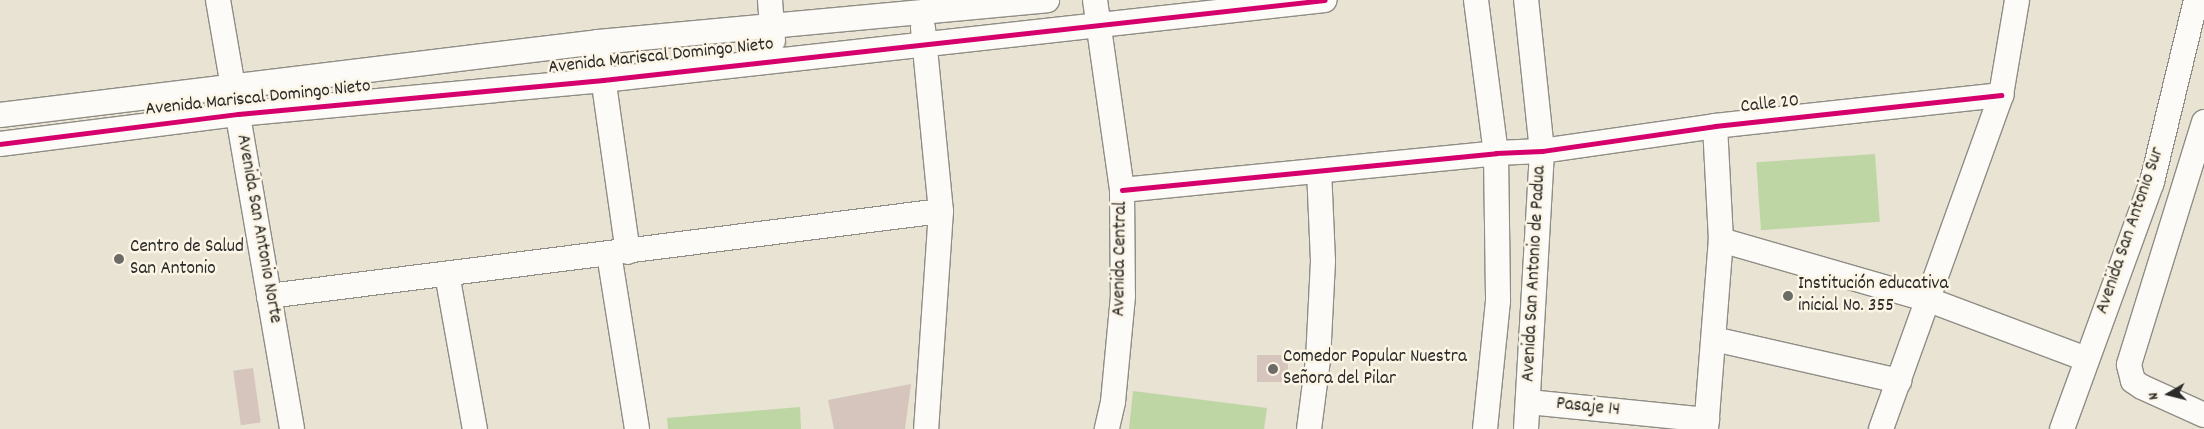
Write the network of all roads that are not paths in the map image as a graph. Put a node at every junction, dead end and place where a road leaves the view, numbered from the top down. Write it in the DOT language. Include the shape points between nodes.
graph roads {
  1 [pos="218,0"];
  2 [pos="770,0"];
  3 [pos="1046,0"];
  4 [pos="1095,0"];
  5 [pos="1325,0"];
  6 [pos="1476,0"];
  7 [pos="1526,0"];
  8 [pos="2017,0"];
  9 [pos="2196,0"];
  10 [pos="921,11"];
  11 [pos="845,19"];
  12 [pos="1099,26"];
  13 [pos="772,27"];
  14 [pos="598,42"];
  15 [pos="926,43"];
  16 [pos="847,52"];
  17 [pos="775,60"];
  18 [pos="603,80"];
  19 [pos="232,88"];
  20 [pos="2002,95"];
  21 [pos="238,114"];
  22 [pos="0,116"];
  23 [pos="2204,122"];
  24 [pos="1715,126"];
  25 [pos="0,144"];
  26 [pos="1542,151"];
  27 [pos="1496,153"];
  28 [pos="1319,171"];
  29 [pos="1122,190"];
  30 [pos="941,211"];
  31 [pos="1721,240"];
  32 [pos="618,253"];
  33 [pos="447,274"];
  34 [pos="269,296"];
  35 [pos="1929,300"];
  36 [pos="1714,339"];
  37 [pos="2086,359"];
  38 [pos="1899,381"];
  39 [pos="1528,402"];
  40 [pos="2204,415"];
  41 [pos="1706,424"];
  42 [pos="292,429"];
  43 [pos="475,429"];
  44 [pos="637,429"];
  45 [pos="926,429"];
  46 [pos="1107,429"];
  47 [pos="1309,429"];
  48 [pos="1485,429"];
  49 [pos="1526,429"];
  50 [pos="1882,429"];
  51 [pos="2062,429"];
  1 -- 19 [label="street, Avenida San Antonio Norte"];
  2 -- 13 [label="street"];
  3 -- 10 [label="street, Avenida Mariscal Domingo Nieto"];
  4 -- 12 [label="street, Avenida Central"];
  5 -- 12 [label="street, Avenida Mariscal Domingo Nieto"];
  6 -- 27 [label="street, Avenida San Antonio de Padua"];
  7 -- 26 [label="street, Avenida San Antonio de Padua"];
  8 -- 20 [label="street"];
  9 -- 37 [label="street, Avenida San Antonio Sur" via="2152,182"];
  10 -- 11 [label="street, Avenida Mariscal Domingo Nieto"];
  10 -- 15 [label="street"];
  11 -- 13 [label="street, Avenida Mariscal Domingo Nieto"];
  11 -- 16 [label="street"];
  12 -- 15 [label="street, Avenida Mariscal Domingo Nieto"];
  12 -- 29 [label="street, Avenida Central"];
  13 -- 14 [label="street, Avenida Mariscal Domingo Nieto"];
  13 -- 17 [label="street"];
  14 -- 18 [label="street"];
  14 -- 19 [label="street, Avenida Mariscal Domingo Nieto"];
  15 -- 16 [label="street, Avenida Mariscal Domingo Nieto"];
  15 -- 30 [label="street"];
  16 -- 17 [label="street, Avenida Mariscal Domingo Nieto"];
  17 -- 18 [label="street, Avenida Mariscal Domingo Nieto"];
  18 -- 21 [label="street, Avenida Mariscal Domingo Nieto"];
  18 -- 32 [label="street"];
  19 -- 21 [label="street, Avenida San Antonio Norte"];
  19 -- 22 [label="street, Avenida Mariscal Domingo Nieto"];
  20 -- 24 [label="street, Calle 20"];
  20 -- 35 [label="street"];
  21 -- 25 [label="street, Avenida Mariscal Domingo Nieto"];
  21 -- 34 [label="street, Avenida San Antonio Norte"];
  23 -- 40 [label="street" via="2129,365 2133,381 2142,387"];
  24 -- 26 [label="street, Calle 20"];
  24 -- 31 [label="street"];
  26 -- 27 [label="street, Calle 20"];
  26 -- 39 [label="street, Avenida San Antonio de Padua"];
  27 -- 28 [label="street, Calle 20"];
  27 -- 48 [label="street, Avenida San Antonio de Padua" via="1498,301"];
  28 -- 29 [label="street, Calle 20"];
  28 -- 47 [label="street" via="1322,271 1318,360"];
  29 -- 46 [label="street, Avenida Central" via="1123,296 1113,402"];
  30 -- 32 [label="street"];
  30 -- 45 [label="street"];
  31 -- 35 [label="street"];
  31 -- 36 [label="street"];
  32 -- 33 [label="street"];
  32 -- 44 [label="street"];
  33 -- 34 [label="street"];
  33 -- 43 [label="street"];
  34 -- 42 [label="street, Avenida San Antonio Norte"];
  35 -- 37 [label="street"];
  35 -- 38 [label="street"];
  36 -- 38 [label="street"];
  36 -- 41 [label="street"];
  37 -- 51 [label="street, Avenida San Antonio Sur"];
  38 -- 50 [label="street"];
  39 -- 41 [label="street, Pasaje 14"];
  39 -- 49 [label="street, Avenida San Antonio de Padua"];
}
